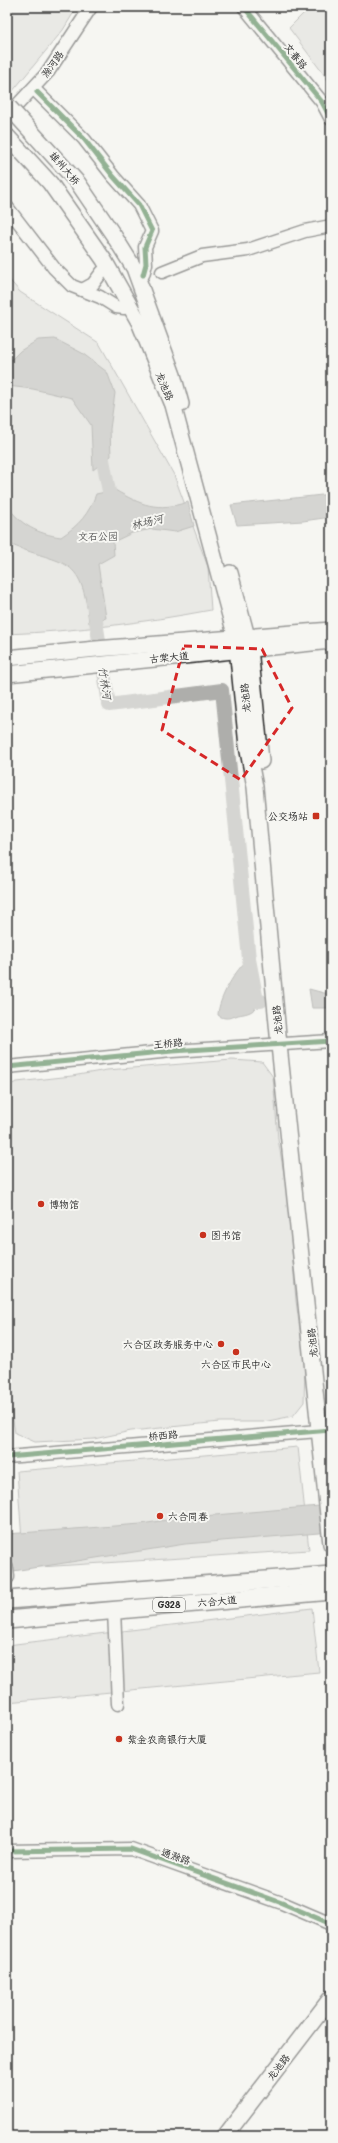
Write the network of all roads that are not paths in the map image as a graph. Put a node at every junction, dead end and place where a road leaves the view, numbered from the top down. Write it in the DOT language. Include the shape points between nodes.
graph roads {
  1 [pos="91,7"];
  2 [pos="244,7"];
  3 [pos="37,92"];
  4 [pos="7,106"];
  5 [pos="7,116"];
  6 [pos="331,119"];
  7 [pos="7,136"];
  8 [pos="7,207"];
  9 [pos="331,226"];
  10 [pos="114,236"];
  11 [pos="145,247"];
  12 [pos="128,255"];
  13 [pos="103,266"];
  14 [pos="162,272"];
  15 [pos="143,275"];
  16 [pos="82,290"];
  17 [pos="124,308"];
  18 [pos="331,630"];
  19 [pos="331,641"];
  20 [pos="243,644"];
  21 [pos="7,658"];
  22 [pos="7,674"];
  23 [pos="331,1041"];
  24 [pos="284,1045"];
  25 [pos="7,1067"];
  26 [pos="328,1432"];
  27 [pos="7,1457"];
  28 [pos="331,1544"];
  29 [pos="331,1575"];
  30 [pos="331,1590"];
  31 [pos="7,1600"];
  32 [pos="114,1610"];
  33 [pos="7,1620"];
  34 [pos="118,1704"];
  35 [pos="7,1851"];
  36 [pos="331,1924"];
  37 [pos="331,1998"];
  38 [pos="225,2136"];
  1 -- 5 [label="street, 滁河路" via="48,72"];
  2 -- 6 [label="street, 文春路" via="322,102"];
  3 -- 11 [label="street" via="84,139 139,205 152,231"];
  4 -- 10 [label="main road, 雄州大桥, bridge" via="78,183"];
  7 -- 13 [label="main road" via="50,184"];
  8 -- 16 [label="street" via="54,268 72,286"];
  9 -- 14 [label="street" via="304,231 248,250 202,256"];
  10 -- 20 [label="main road, 龙池路" via="134,268 173,375"];
  11 -- 12 [label="street"];
  11 -- 15 [label="street" via="146,264"];
  13 -- 16 [label="street" via="93,284"];
  13 -- 20 [label="main road, 龙池路" via="139,322 173,405"];
  16 -- 17 [label="street" via="116,307"];
  18 -- 20 [label="main road, 古棠大道"];
  19 -- 20 [label="main road, 古棠大道"];
  20 -- 21 [label="main road, 古棠大道" via="96,649"];
  20 -- 22 [label="main road, 古棠大道"];
  20 -- 24 [label="main road, 龙池路" via="247,746 255,787"];
  23 -- 24 [label="street, 王桥路"];
  24 -- 25 [label="street, 王桥路" via="172,1051"];
  24 -- 26 [label="main road, 龙池路"];
  26 -- 27 [label="street, 桥西路"];
  26 -- 28 [label="main road, 龙池路"];
  29 -- 31 [label="highway, 六合大道 / G328"];
  30 -- 32 [label="highway, 六合大道 / G328"];
  32 -- 33 [label="highway, 六合大道 / G328"];
  32 -- 34 [label="street"];
  35 -- 36 [label="street, 通滁路" via="131,1849 282,1903"];
  37 -- 38 [label="main road, 龙池路"];
}
